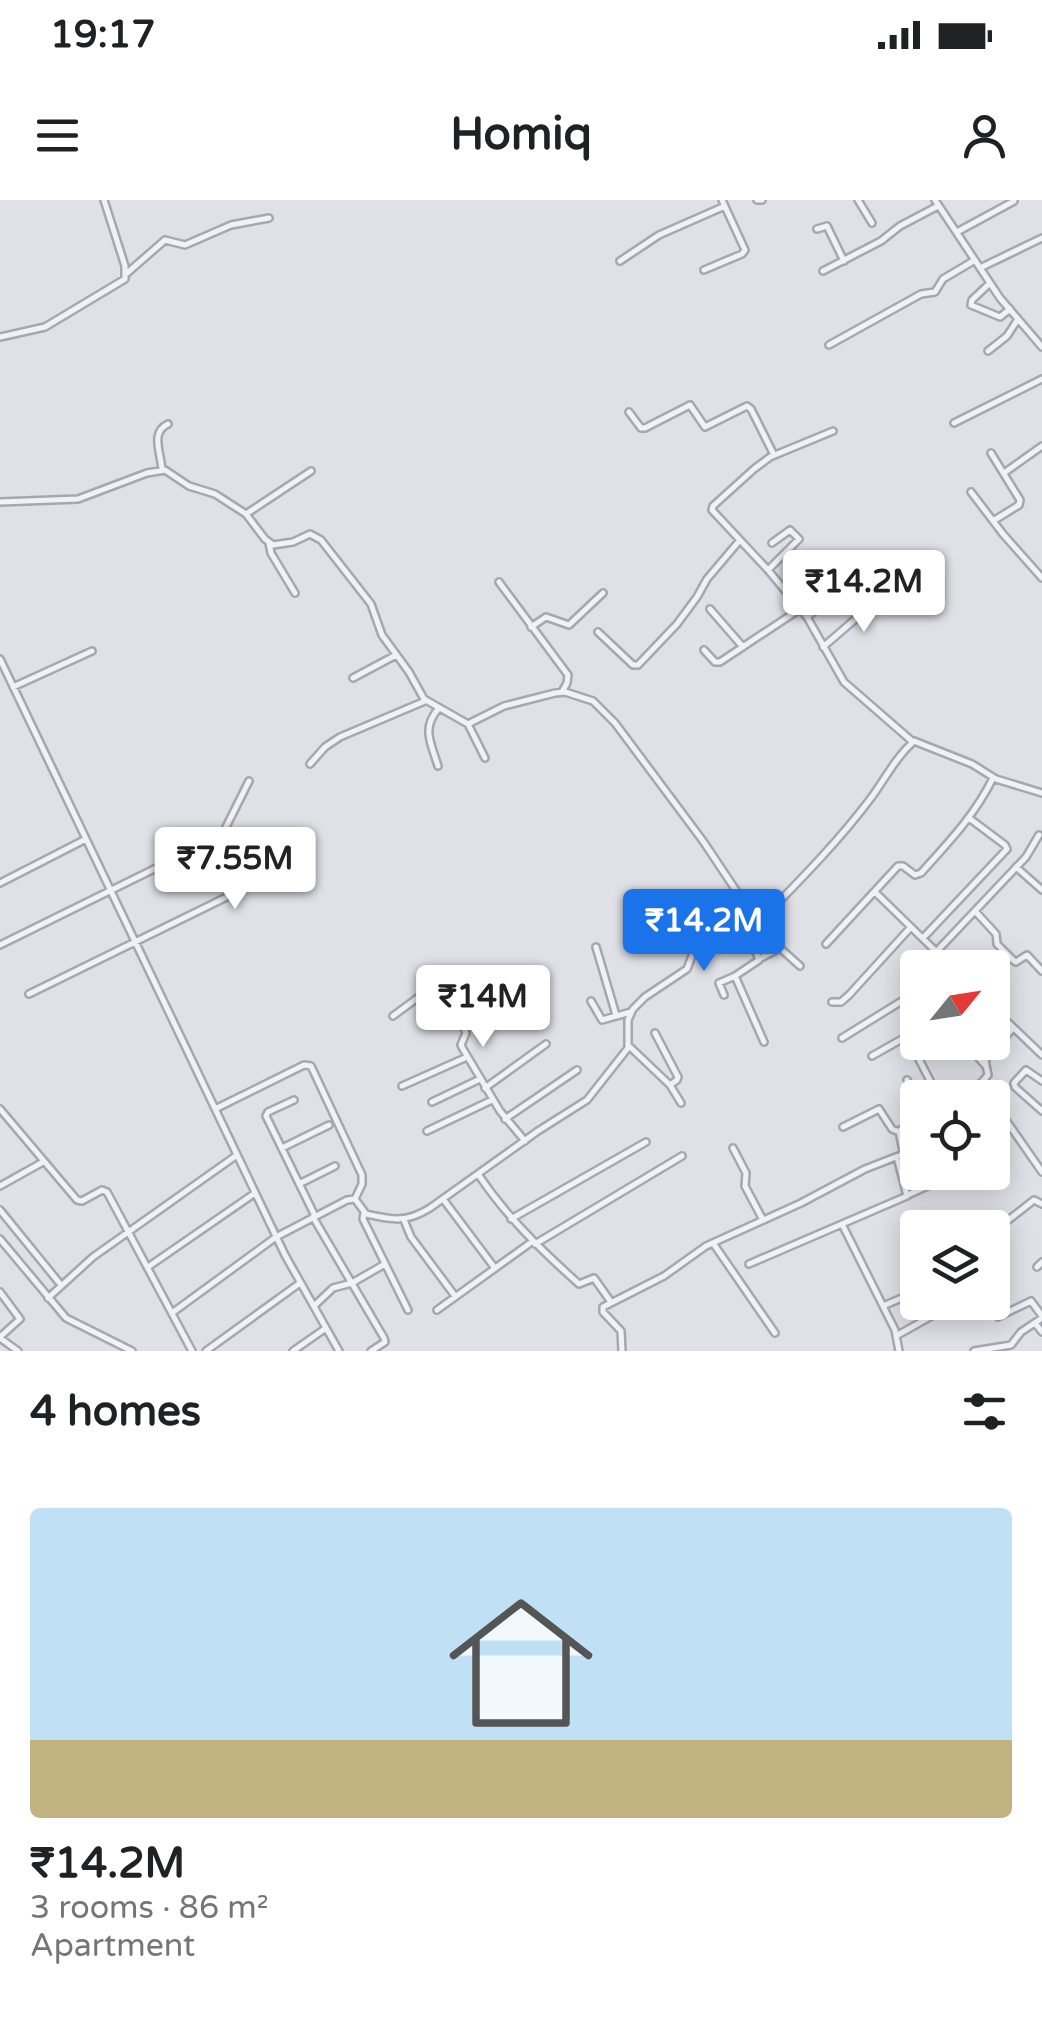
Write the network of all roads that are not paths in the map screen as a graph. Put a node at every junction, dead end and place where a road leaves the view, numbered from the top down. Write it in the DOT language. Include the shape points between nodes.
graph roads {
  1 [pos="104,200"];
  2 [pos="858,200"];
  3 [pos="945,200"];
  4 [pos="1014,201"];
  5 [pos="723,203"];
  6 [pos="937,203"];
  7 [pos="269,218"];
  8 [pos="872,223"];
  9 [pos="817,229"];
  10 [pos="956,232"];
  11 [pos="1042,238"];
  12 [pos="975,260"];
  13 [pos="620,261"];
  14 [pos="844,261"];
  15 [pos="980,268"];
  16 [pos="704,270"];
  17 [pos="823,271"];
  18 [pos="126,274"];
  19 [pos="990,283"];
  20 [pos="1010,309"];
  21 [pos="1018,318"];
  22 [pos="0,337"];
  23 [pos="828,345"];
  24 [pos="1042,346"];
  25 [pos="988,351"];
  26 [pos="1042,379"];
  27 [pos="629,412"];
  28 [pos="954,423"];
  29 [pos="168,424"];
  30 [pos="833,432"];
  31 [pos="1042,446"];
  32 [pos="991,452"];
  33 [pos="774,455"];
  34 [pos="162,470"];
  35 [pos="311,471"];
  36 [pos="1004,473"];
  37 [pos="971,492"];
  38 [pos="0,502"];
  39 [pos="246,514"];
  40 [pos="993,521"];
  41 [pos="740,540"];
  42 [pos="269,543"];
  43 [pos="772,543"];
  44 [pos="867,568"];
  45 [pos="768,570"];
  46 [pos="1042,578"];
  47 [pos="499,582"];
  48 [pos="296,593"];
  49 [pos="602,593"];
  50 [pos="881,597"];
  51 [pos="800,608"];
  52 [pos="710,609"];
  53 [pos="807,617"];
  54 [pos="532,627"];
  55 [pos="598,632"];
  56 [pos="742,646"];
  57 [pos="824,647"];
  58 [pos="704,650"];
  59 [pos="92,651"];
  60 [pos="396,655"];
  61 [pos="0,659"];
  62 [pos="353,678"];
  63 [pos="13,687"];
  64 [pos="562,692"];
  65 [pos="425,701"];
  66 [pos="439,708"];
  67 [pos="468,724"];
  68 [pos="913,742"];
  69 [pos="485,758"];
  70 [pos="310,764"];
  71 [pos="438,766"];
  72 [pos="993,777"];
  73 [pos="249,781"];
  74 [pos="1042,793"];
  75 [pos="969,818"];
  76 [pos="1038,835"];
  77 [pos="217,838"];
  78 [pos="86,840"];
  79 [pos="1016,867"];
  80 [pos="0,883"];
  81 [pos="110,890"];
  82 [pos="1042,890"];
  83 [pos="874,892"];
  84 [pos="974,911"];
  85 [pos="754,918"];
  86 [pos="911,927"];
  87 [pos="923,938"];
  88 [pos="134,941"];
  89 [pos="826,944"];
  90 [pos="0,945"];
  91 [pos="596,947"];
  92 [pos="936,950"];
  93 [pos="938,950"];
  94 [pos="759,959"];
  95 [pos="800,966"];
  96 [pos="1042,971"];
  97 [pos="735,976"];
  98 [pos="425,981"];
  99 [pos="431,988"];
  100 [pos="29,994"];
  101 [pos="724,995"];
  102 [pos="591,1001"];
  103 [pos="832,1002"];
  104 [pos="900,1002"];
  105 [pos="631,1012"];
  106 [pos="616,1015"];
  107 [pos="393,1016"];
  108 [pos="1010,1025"];
  109 [pos="1013,1028"];
  110 [pos="654,1033"];
  111 [pos="842,1038"];
  112 [pos="900,1040"];
  113 [pos="764,1042"];
  114 [pos="546,1044"];
  115 [pos="629,1046"];
  116 [pos="1042,1055"];
  117 [pos="872,1056"];
  118 [pos="467,1057"];
  119 [pos="980,1060"];
  120 [pos="985,1065"];
  121 [pos="577,1070"];
  122 [pos="480,1079"];
  123 [pos="983,1080"];
  124 [pos="1042,1081"];
  125 [pos="670,1085"];
  126 [pos="402,1086"];
  127 [pos="485,1088"];
  128 [pos="294,1100"];
  129 [pos="492,1100"];
  130 [pos="432,1102"];
  131 [pos="681,1103"];
  132 [pos="215,1109"];
  133 [pos="0,1110"];
  134 [pos="1042,1111"];
  135 [pos="3,1119"];
  136 [pos="505,1119"];
  137 [pos="329,1125"];
  138 [pos="1010,1125"];
  139 [pos="843,1126"];
  140 [pos="426,1131"];
  141 [pos="899,1132"];
  142 [pos="524,1141"];
  143 [pos="646,1142"];
  144 [pos="732,1148"];
  145 [pos="282,1149"];
  146 [pos="237,1155"];
  147 [pos="682,1156"];
  148 [pos="898,1157"];
  149 [pos="43,1162"];
  150 [pos="335,1166"];
  151 [pos="1042,1172"];
  152 [pos="478,1174"];
  153 [pos="299,1184"];
  154 [pos="0,1186"];
  155 [pos="919,1190"];
  156 [pos="254,1193"];
  157 [pos="908,1195"];
  158 [pos="444,1198"];
  159 [pos="355,1199"];
  160 [pos="1042,1204"];
  161 [pos="0,1210"];
  162 [pos="364,1213"];
  163 [pos="314,1216"];
  164 [pos="511,1219"];
  165 [pos="1010,1219"];
  166 [pos="404,1220"];
  167 [pos="763,1220"];
  168 [pos="842,1224"];
  169 [pos="130,1232"];
  170 [pos="276,1238"];
  171 [pos="0,1239"];
  172 [pos="534,1242"];
  173 [pos="713,1243"];
  174 [pos="750,1264"];
  175 [pos="383,1265"];
  176 [pos="148,1268"];
  177 [pos="494,1268"];
  178 [pos="300,1283"];
  179 [pos="352,1283"];
  180 [pos="61,1284"];
  181 [pos="0,1292"];
  182 [pos="455,1297"];
  183 [pos="48,1298"];
  184 [pos="900,1299"];
  185 [pos="611,1302"];
  186 [pos="314,1306"];
  187 [pos="883,1306"];
  188 [pos="408,1310"];
  189 [pos="437,1310"];
  190 [pos="1010,1311"];
  191 [pos="172,1313"];
  192 [pos="1042,1317"];
  193 [pos="925,1320"];
  194 [pos="1035,1322"];
  195 [pos="326,1328"];
  196 [pos="1042,1332"];
  197 [pos="774,1334"];
  198 [pos="896,1336"];
  199 [pos="0,1337"];
  200 [pos="18,1351"];
  201 [pos="132,1351"];
  202 [pos="192,1351"];
  203 [pos="206,1351"];
  204 [pos="293,1351"];
  205 [pos="340,1351"];
  206 [pos="371,1351"];
  207 [pos="622,1351"];
  208 [pos="899,1351"];
  209 [pos="974,1351"];
  1 -- 18 [label="street"];
  2 -- 8 [label="street"];
  3 -- 6 [label="street"];
  4 -- 10 [label="street"];
  5 -- 13 [label="street"];
  5 -- 16 [label="street" via="745,250"];
  6 -- 10 [label="street"];
  6 -- 14 [label="street"];
  7 -- 18 [label="street" via="185,245 163,241"];
  9 -- 14 [label="street" via="827,226"];
  10 -- 12 [label="street"];
  11 -- 15 [label="street"];
  12 -- 15 [label="street"];
  12 -- 23 [label="street" via="943,279 935,292"];
  14 -- 17 [label="street"];
  15 -- 19 [label="street"];
  18 -- 22 [label="street" via="46,327"];
  19 -- 20 [label="street"];
  19 -- 20 [label="street" via="971,305 1000,317"];
  20 -- 21 [label="street"];
  21 -- 24 [label="street"];
  21 -- 25 [label="street"];
  26 -- 28 [label="street"];
  27 -- 33 [label="street" via="645,428 690,406 705,428 747,406"];
  29 -- 34 [label="street" via="157,433"];
  30 -- 33 [label="street"];
  31 -- 36 [label="street"];
  32 -- 36 [label="street"];
  33 -- 41 [label="street" via="712,507"];
  34 -- 38 [label="street" via="78,499"];
  34 -- 39 [label="street"];
  35 -- 39 [label="street"];
  36 -- 40 [label="street" via="1020,503"];
  37 -- 40 [label="street"];
  39 -- 42 [label="street"];
  40 -- 46 [label="street"];
  41 -- 45 [label="street"];
  41 -- 55 [label="street" via="638,666"];
  42 -- 48 [label="street"];
  42 -- 60 [label="street" via="310,534 322,540 371,604"];
  43 -- 45 [label="street" via="790,530 800,540"];
  44 -- 53 [label="street"];
  45 -- 51 [label="street"];
  47 -- 54 [label="street"];
  49 -- 54 [label="street" via="568,625 546,617"];
  50 -- 57 [label="street"];
  51 -- 53 [label="street"];
  51 -- 56 [label="street"];
  52 -- 56 [label="street"];
  53 -- 57 [label="street"];
  54 -- 64 [label="street" via="568,675"];
  56 -- 58 [label="street" via="718,663"];
  57 -- 68 [label="street" via="844,682"];
  59 -- 63 [label="street"];
  60 -- 62 [label="street"];
  60 -- 65 [label="street"];
  61 -- 63 [label="street"];
  63 -- 78 [label="street"];
  64 -- 67 [label="street" via="504,706"];
  64 -- 85 [label="street" via="593,701 608,714"];
  65 -- 66 [label="street"];
  65 -- 70 [label="street" via="340,737"];
  66 -- 67 [label="street"];
  66 -- 71 [label="street" via="428,725"];
  67 -- 69 [label="street"];
  68 -- 72 [label="street"];
  68 -- 85 [label="street" via="822,857"];
  72 -- 74 [label="street"];
  72 -- 75 [label="street"];
  73 -- 77 [label="street"];
  75 -- 83 [label="street" via="918,874 900,865"];
  75 -- 87 [label="street" via="1007,850"];
  76 -- 79 [label="street"];
  77 -- 81 [label="street"];
  77 -- 88 [label="street" via="243,888"];
  78 -- 80 [label="street"];
  78 -- 81 [label="street"];
  79 -- 82 [label="street"];
  79 -- 84 [label="street"];
  81 -- 88 [label="street"];
  81 -- 90 [label="street"];
  83 -- 86 [label="street"];
  83 -- 89 [label="street"];
  84 -- 93 [label="street"];
  84 -- 96 [label="street" via="1014,962 1028,955"];
  85 -- 94 [label="street"];
  85 -- 105 [label="street" via="695,948 687,969"];
  86 -- 87 [label="street"];
  86 -- 103 [label="street" via="842,1002"];
  87 -- 92 [label="street"];
  88 -- 100 [label="street"];
  88 -- 132 [label="street"];
  91 -- 106 [label="street"];
  94 -- 95 [label="street" via="780,948"];
  94 -- 97 [label="street"];
  97 -- 101 [label="street" via="719,982"];
  97 -- 113 [label="street"];
  98 -- 99 [label="street"];
  99 -- 107 [label="street"];
  99 -- 118 [label="street" via="466,1031 461,1045"];
  102 -- 106 [label="street" via="601,1019"];
  104 -- 111 [label="street"];
  105 -- 106 [label="street"];
  105 -- 115 [label="street"];
  108 -- 109 [label="street"];
  109 -- 116 [label="street"];
  109 -- 120 [label="street"];
  110 -- 125 [label="street" via="678,1076"];
  112 -- 117 [label="street"];
  114 -- 127 [label="street"];
  115 -- 125 [label="street"];
  115 -- 142 [label="street" via="586,1100"];
  118 -- 122 [label="street"];
  118 -- 126 [label="street"];
  119 -- 120 [label="street"];
  120 -- 123 [label="street"];
  121 -- 136 [label="street"];
  122 -- 127 [label="street"];
  122 -- 130 [label="street"];
  124 -- 134 [label="street" via="1026,1070 1014,1083"];
  125 -- 131 [label="street"];
  127 -- 129 [label="street"];
  128 -- 145 [label="street" via="266,1116"];
  129 -- 136 [label="street"];
  129 -- 140 [label="street"];
  132 -- 146 [label="street"];
  132 -- 159 [label="street" via="311,1066 362,1175"];
  133 -- 135 [label="street"];
  135 -- 149 [label="street"];
  136 -- 142 [label="street"];
  137 -- 145 [label="street"];
  138 -- 151 [label="street"];
  139 -- 141 [label="street" via="878,1109"];
  141 -- 148 [label="street"];
  142 -- 152 [label="street"];
  143 -- 164 [label="street"];
  144 -- 167 [label="street"];
  145 -- 153 [label="street"];
  146 -- 156 [label="street"];
  146 -- 169 [label="street"];
  147 -- 172 [label="street"];
  148 -- 157 [label="street"];
  148 -- 167 [label="street"];
  149 -- 154 [label="street"];
  149 -- 169 [label="street" via="77,1200 107,1192"];
  150 -- 153 [label="street"];
  152 -- 158 [label="street"];
  152 -- 164 [label="street"];
  153 -- 163 [label="street"];
  155 -- 157 [label="street"];
  156 -- 170 [label="street"];
  156 -- 176 [label="street"];
  157 -- 168 [label="street"];
  158 -- 166 [label="street"];
  158 -- 177 [label="street"];
  159 -- 162 [label="street"];
  159 -- 163 [label="street"];
  160 -- 165 [label="street" via="1032,1201"];
  161 -- 180 [label="street"];
  162 -- 166 [label="street"];
  162 -- 175 [label="street"];
  163 -- 170 [label="street"];
  163 -- 179 [label="street"];
  164 -- 172 [label="street"];
  166 -- 182 [label="street"];
  167 -- 173 [label="street"];
  168 -- 174 [label="street"];
  168 -- 187 [label="street"];
  169 -- 176 [label="street"];
  169 -- 180 [label="street"];
  170 -- 178 [label="street"];
  170 -- 191 [label="street"];
  171 -- 183 [label="street"];
  172 -- 177 [label="street"];
  172 -- 185 [label="street" via="579,1284 594,1278"];
  173 -- 185 [label="street"];
  173 -- 197 [label="street"];
  175 -- 179 [label="street"];
  175 -- 188 [label="street"];
  176 -- 191 [label="street"];
  177 -- 182 [label="street"];
  178 -- 186 [label="street"];
  178 -- 203 [label="street"];
  179 -- 186 [label="street" via="333,1288"];
  179 -- 206 [label="street" via="384,1340"];
  180 -- 183 [label="street"];
  181 -- 199 [label="street" via="20,1319"];
  182 -- 189 [label="street"];
  183 -- 201 [label="street" via="72,1321"];
  184 -- 187 [label="street"];
  185 -- 207 [label="street" via="603,1312 621,1331"];
  186 -- 195 [label="street"];
  187 -- 198 [label="street"];
  190 -- 192 [label="street" via="1031,1301"];
  191 -- 202 [label="street"];
  192 -- 194 [label="street"];
  193 -- 198 [label="street"];
  194 -- 196 [label="street"];
  194 -- 209 [label="street" via="1016,1345"];
  195 -- 204 [label="street"];
  195 -- 205 [label="street"];
  198 -- 208 [label="street"];
  199 -- 200 [label="street"];
}
